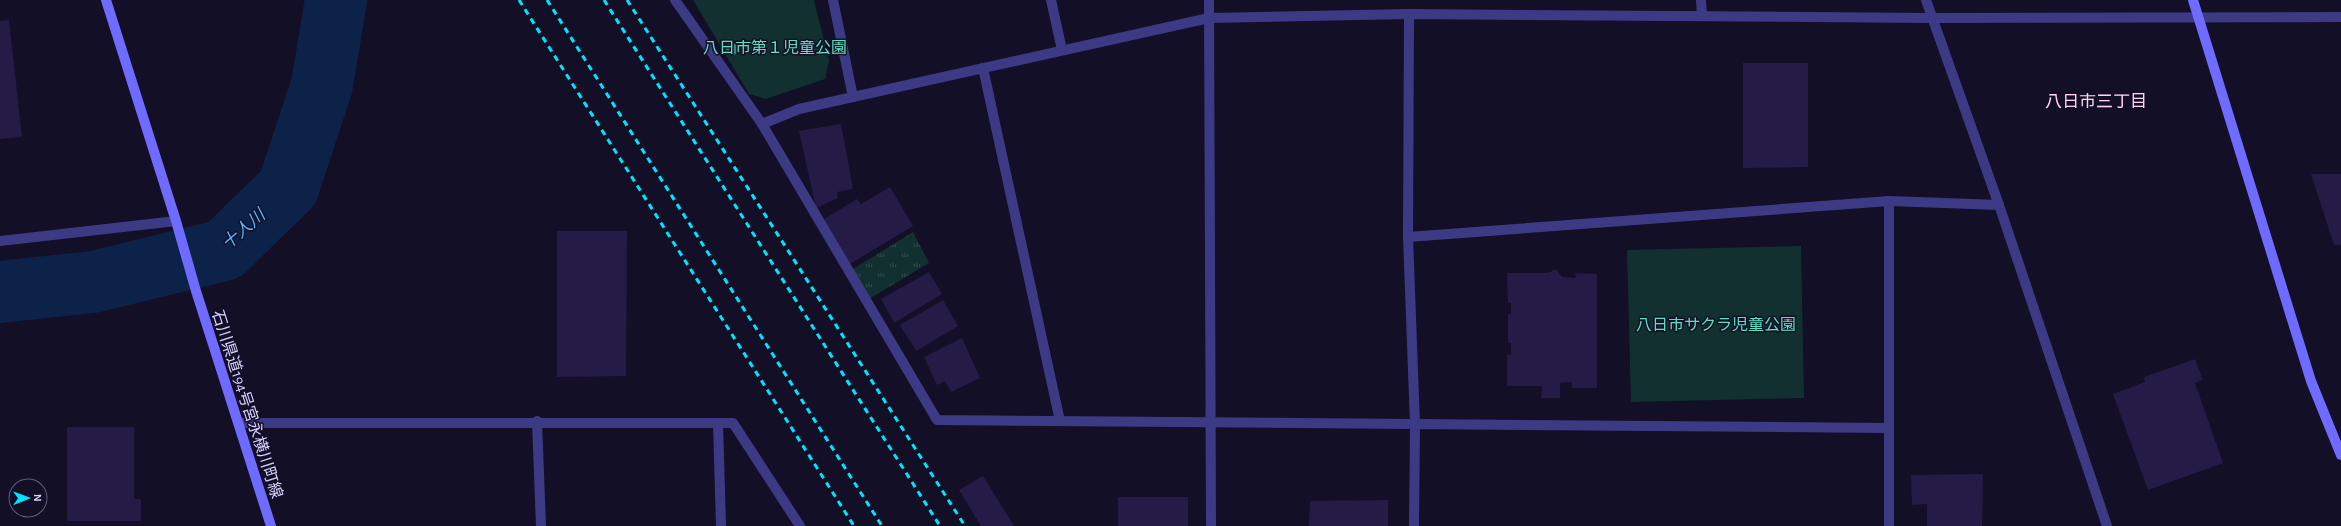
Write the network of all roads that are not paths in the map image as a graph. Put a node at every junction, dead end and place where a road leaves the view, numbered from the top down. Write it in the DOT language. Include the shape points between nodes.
graph roads {
  1 [pos="106,0"];
  2 [pos="675,0"];
  3 [pos="833,0"];
  4 [pos="1051,0"];
  5 [pos="1209,0"];
  6 [pos="1701,0"];
  7 [pos="1926,0"];
  8 [pos="2193,0"];
  9 [pos="1409,14"];
  10 [pos="1702,16"];
  11 [pos="2197,17"];
  12 [pos="2341,17"];
  13 [pos="1209,18"];
  14 [pos="1932,18"];
  15 [pos="1062,50"];
  16 [pos="983,68"];
  17 [pos="853,97"];
  18 [pos="762,124"];
  19 [pos="1889,201"];
  20 [pos="1999,205"];
  21 [pos="176,221"];
  22 [pos="1408,237"];
  23 [pos="0,241"];
  24 [pos="537,421"];
  25 [pos="1060,421"];
  26 [pos="1209,421"];
  27 [pos="239,423"];
  28 [pos="718,423"];
  29 [pos="1415,424"];
  30 [pos="1889,428"];
  31 [pos="2341,455"];
  32 [pos="271,526"];
  33 [pos="541,526"];
  34 [pos="721,526"];
  35 [pos="800,526"];
  36 [pos="1211,526"];
  37 [pos="1414,526"];
  38 [pos="1889,526"];
  39 [pos="2107,526"];
  1 -- 21 [label="main road"];
  2 -- 18 [label="street"];
  3 -- 17 [label="street"];
  4 -- 15 [label="street"];
  5 -- 13 [label="street"];
  6 -- 10 [label="street"];
  7 -- 14 [label="street"];
  8 -- 11 [label="main road"];
  9 -- 10 [label="street"];
  9 -- 13 [label="street"];
  9 -- 22 [label="street"];
  10 -- 14 [label="street"];
  11 -- 12 [label="street"];
  11 -- 14 [label="street"];
  11 -- 31 [label="main road" via="2311,380"];
  13 -- 15 [label="street"];
  13 -- 26 [label="street"];
  14 -- 20 [label="street"];
  15 -- 16 [label="street"];
  16 -- 17 [label="street"];
  16 -- 25 [label="street"];
  17 -- 18 [label="street" via="799,109"];
  18 -- 25 [label="street" via="937,420"];
  19 -- 20 [label="street"];
  19 -- 22 [label="street"];
  19 -- 30 [label="street"];
  20 -- 39 [label="street"];
  21 -- 23 [label="street"];
  21 -- 27 [label="main road, 石川県道194号宮永横川町線"];
  22 -- 29 [label="street"];
  24 -- 27 [label="street"];
  24 -- 28 [label="street"];
  24 -- 33 [label="street"];
  25 -- 26 [label="street"];
  26 -- 29 [label="street"];
  26 -- 36 [label="street"];
  27 -- 32 [label="main road, 石川県道194号宮永横川町線"];
  28 -- 34 [label="street"];
  28 -- 35 [label="street" via="732,423"];
  29 -- 30 [label="street"];
  29 -- 37 [label="street"];
  30 -- 38 [label="street"];
}
